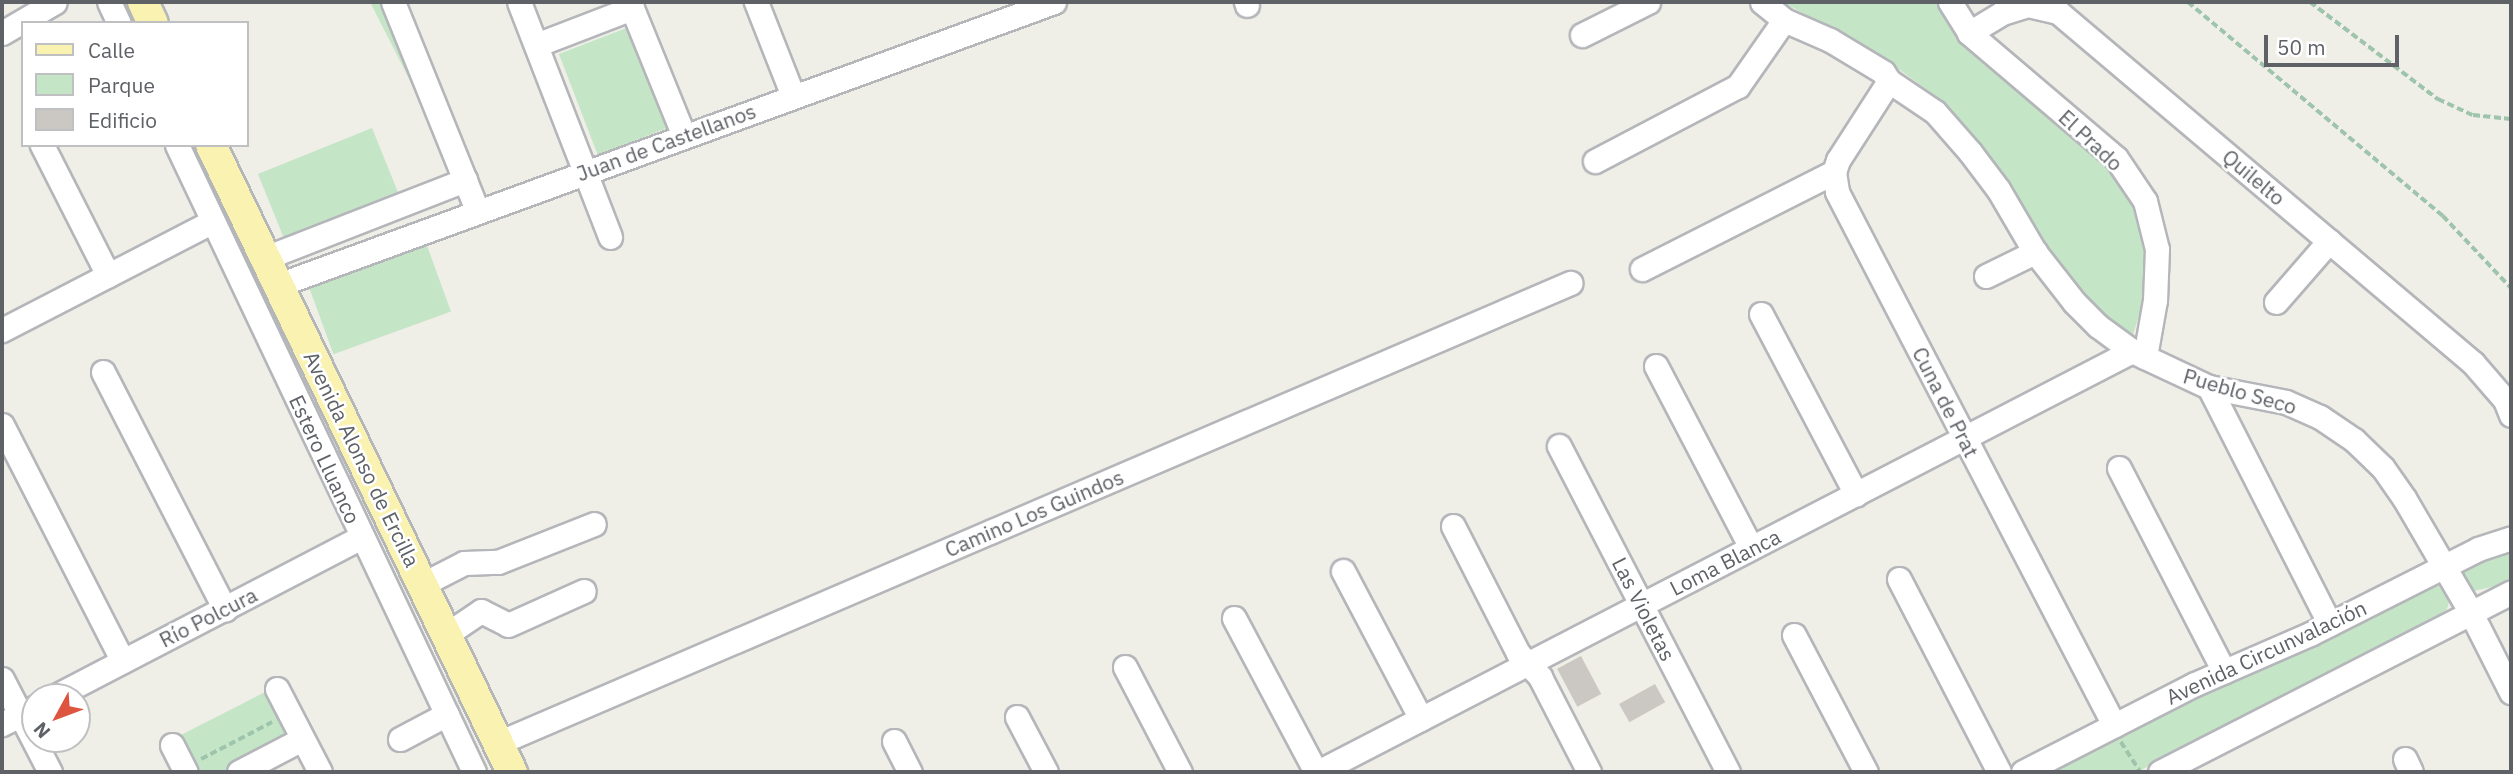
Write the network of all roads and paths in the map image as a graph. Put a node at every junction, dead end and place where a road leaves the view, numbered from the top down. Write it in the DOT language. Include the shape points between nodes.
graph roads {
  1 [pos="55,2"];
  2 [pos="109,2"];
  3 [pos="393,2"];
  4 [pos="519,2"];
  5 [pos="756,2"];
  6 [pos="1054,2"];
  7 [pos="1648,2"];
  8 [pos="1762,2"];
  9 [pos="1950,2"];
  10 [pos="2188,2"];
  11 [pos="2310,2"];
  12 [pos="635,5"];
  13 [pos="1614,10"];
  14 [pos="1784,20"];
  15 [pos="23,21"];
  16 [pos="118,21"];
  17 [pos="21,22"];
  18 [pos="2,33"];
  19 [pos="1969,33"];
  20 [pos="1582,35"];
  21 [pos="536,45"];
  22 [pos="1889,81"];
  23 [pos="793,96"];
  24 [pos="2511,119"];
  25 [pos="684,136"];
  26 [pos="42,147"];
  27 [pos="178,147"];
  28 [pos="212,147"];
  29 [pos="1595,161"];
  30 [pos="585,172"];
  31 [pos="1834,173"];
  32 [pos="465,180"];
  33 [pos="477,210"];
  34 [pos="212,221"];
  35 [pos="610,237"];
  36 [pos="2329,241"];
  37 [pos="2035,252"];
  38 [pos="265,258"];
  39 [pos="1642,269"];
  40 [pos="108,275"];
  41 [pos="1986,276"];
  42 [pos="1570,284"];
  43 [pos="278,285"];
  44 [pos="2511,288"];
  45 [pos="2276,302"];
  46 [pos="1761,314"];
  47 [pos="4,323"];
  48 [pos="2138,354"];
  49 [pos="1656,366"];
  50 [pos="103,372"];
  51 [pos="2209,387"];
  52 [pos="2511,415"];
  53 [pos="2,425"];
  54 [pos="1964,438"];
  55 [pos="1559,446"];
  56 [pos="2119,468"];
  57 [pos="1856,494"];
  58 [pos="594,524"];
  59 [pos="1452,526"];
  60 [pos="362,537"];
  61 [pos="2511,538"];
  62 [pos="1751,548"];
  63 [pos="2444,566"];
  64 [pos="1343,571"];
  65 [pos="1899,579"];
  66 [pos="423,584"];
  67 [pos="584,591"];
  68 [pos="2511,592"];
  69 [pos="1642,605"];
  70 [pos="225,609"];
  71 [pos="2470,611"];
  72 [pos="1234,618"];
  73 [pos="2330,624"];
  74 [pos="447,634"];
  75 [pos="1794,635"];
  76 [pos="123,661"];
  77 [pos="1528,664"];
  78 [pos="1125,667"];
  79 [pos="2224,671"];
  80 [pos="2,679"];
  81 [pos="81,683"];
  82 [pos="277,690"];
  83 [pos="2511,692"];
  84 [pos="289,712"];
  85 [pos="447,714"];
  86 [pos="19,715"];
  87 [pos="1017,717"];
  88 [pos="1421,719"];
  89 [pos="2114,726"];
  90 [pos="302,739"];
  91 [pos="400,739"];
  92 [pos="894,741"];
  93 [pos="499,743"];
  94 [pos="172,745"];
  95 [pos="185,770"];
  96 [pos="50,772"];
  97 [pos="239,772"];
  98 [pos="320,772"];
  99 [pos="474,772"];
  100 [pos="512,772"];
  101 [pos="910,772"];
  102 [pos="1046,772"];
  103 [pos="1180,772"];
  104 [pos="1317,772"];
  105 [pos="1589,772"];
  106 [pos="1728,772"];
  107 [pos="1866,772"];
  108 [pos="1999,772"];
  109 [pos="2023,772"];
  110 [pos="2141,772"];
  111 [pos="2160,772"];
  1 -- 15 [label="street"];
  2 -- 16 [label="street"];
  3 -- 32 [label="street"];
  4 -- 21 [label="street"];
  5 -- 23 [label="street"];
  6 -- 23 [label="street, Juan de Castellanos"];
  7 -- 13 [label="street"];
  8 -- 14 [label="street, Pueblo Seco"];
  9 -- 19 [label="street, El Prado"];
  10 -- 44 [label="path" via="2443,216"];
  11 -- 24 [label="path" via="2438,99 2473,114"];
  12 -- 21 [label="street"];
  12 -- 25 [label="street"];
  13 -- 20 [label="street"];
  14 -- 22 [label="street, Pueblo Seco" via="1830,40 1883,72"];
  14 -- 29 [label="street" via="1738,86"];
  17 -- 18 [label="street"];
  19 -- 36 [label="street, Quilelto" via="2001,13 2028,5 2058,12"];
  19 -- 48 [label="street, El Prado" via="2116,158 2145,201 2157,249 2155,300"];
  21 -- 30 [label="street"];
  22 -- 31 [label="street"];
  22 -- 37 [label="street, Pueblo Seco" via="1934,112 1970,152"];
  23 -- 25 [label="street, Juan de Castellanos"];
  25 -- 30 [label="street, Juan de Castellanos"];
  26 -- 40 [label="street"];
  27 -- 34 [label="street, Estero Lluanco"];
  28 -- 38 [label="main road, Avenida Alonso de Ercilla"];
  30 -- 33 [label="street, Juan de Castellanos"];
  30 -- 35 [label="street"];
  31 -- 39 [label="street"];
  31 -- 54 [label="street, Cuna de Prat" via="1837,192"];
  32 -- 33 [label="street"];
  32 -- 38 [label="street"];
  33 -- 43 [label="street, Juan de Castellanos"];
  34 -- 40 [label="street"];
  34 -- 60 [label="street, Estero Lluanco"];
  36 -- 45 [label="street"];
  36 -- 52 [label="street, Quilelto" via="2473,363 2505,400"];
  37 -- 41 [label="street"];
  37 -- 48 [label="street, Pueblo Seco" via="2098,326"];
  38 -- 43 [label="main road, Avenida Alonso de Ercilla"];
  40 -- 47 [label="street"];
  42 -- 93 [label="street, Camino Los Guindos"];
  43 -- 66 [label="main road, Avenida Alonso de Ercilla"];
  46 -- 57 [label="street"];
  48 -- 51 [label="street, Pueblo Seco"];
  48 -- 54 [label="street, Loma Blanca"];
  49 -- 62 [label="street"];
  50 -- 70 [label="street"];
  51 -- 63 [label="street, Pueblo Seco" via="2286,402 2354,440 2383,468"];
  51 -- 73 [label="street"];
  53 -- 76 [label="street"];
  54 -- 57 [label="street, Loma Blanca"];
  54 -- 89 [label="street, Cuna de Prat"];
  55 -- 69 [label="street, Las Violetas"];
  56 -- 79 [label="street"];
  57 -- 62 [label="street, Loma Blanca"];
  58 -- 66 [label="street" via="498,562 464,563"];
  59 -- 77 [label="street"];
  60 -- 70 [label="street, Río Polcura"];
  60 -- 85 [label="street, Estero Lluanco"];
  61 -- 63 [label="street, Avenida Circunvalación"];
  62 -- 69 [label="street, Loma Blanca"];
  63 -- 71 [label="street, Pueblo Seco"];
  63 -- 73 [label="street, Avenida Circunvalación"];
  64 -- 88 [label="street"];
  65 -- 108 [label="street"];
  66 -- 74 [label="main road, Avenida Alonso de Ercilla"];
  67 -- 74 [label="street" via="509,625 481,611"];
  68 -- 71 [label="street"];
  69 -- 77 [label="street, Loma Blanca"];
  69 -- 106 [label="street, Las Violetas"];
  70 -- 76 [label="street, Río Polcura"];
  71 -- 83 [label="street, Pueblo Seco"];
  71 -- 111 [label="street"];
  72 -- 104 [label="street"];
  73 -- 79 [label="street, Avenida Circunvalación"];
  74 -- 93 [label="main road, Avenida Alonso de Ercilla"];
  75 -- 107 [label="street"];
  76 -- 81 [label="street, Río Polcura"];
  77 -- 88 [label="street, Loma Blanca"];
  77 -- 105 [label="street" via="1540,677"];
  78 -- 103 [label="street"];
  79 -- 89 [label="street, Avenida Circunvalación"];
  80 -- 86 [label="street"];
  82 -- 84 [label="street"];
  84 -- 90 [label="street"];
  84 -- 95 [label="path"];
  85 -- 91 [label="street"];
  85 -- 99 [label="street, Estero Lluanco"];
  86 -- 96 [label="street"];
  87 -- 102 [label="street"];
  88 -- 104 [label="street, Loma Blanca"];
  89 -- 109 [label="street, Avenida Circunvalación"];
  89 -- 110 [label="path"];
  90 -- 97 [label="street"];
  90 -- 98 [label="street"];
  92 -- 101 [label="street"];
  93 -- 100 [label="main road, Avenida Alonso de Ercilla"];
  94 -- 95 [label="street"];
}
